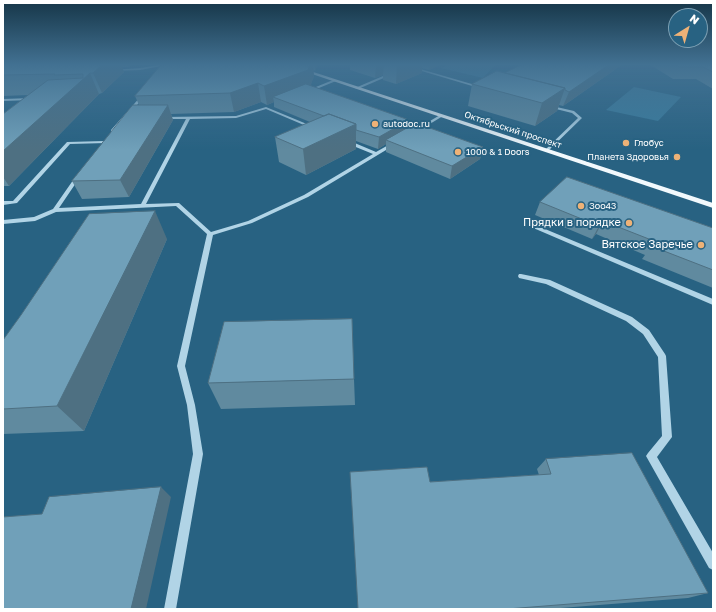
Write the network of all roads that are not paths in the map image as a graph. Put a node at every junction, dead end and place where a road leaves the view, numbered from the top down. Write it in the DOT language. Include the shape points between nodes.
graph roads {
  1 [pos="147,93"];
  2 [pos="304,93"];
  3 [pos="371,93"];
  4 [pos="300,94"];
  5 [pos="35,99"];
  6 [pos="3,100"];
  7 [pos="543,104"];
  8 [pos="273,105"];
  9 [pos="266,108"];
  10 [pos="441,116"];
  11 [pos="189,117"];
  12 [pos="122,118"];
  13 [pos="129,118"];
  14 [pos="158,118"];
  15 [pos="318,130"];
  16 [pos="409,135"];
  17 [pos="340,139"];
  18 [pos="104,142"];
  19 [pos="396,143"];
  20 [pos="100,147"];
  21 [pos="547,151"];
  22 [pos="376,154"];
  23 [pos="80,173"];
  24 [pos="3,203"];
  25 [pos="143,205"];
  26 [pos="713,206"];
  27 [pos="56,210"];
  28 [pos="3,222"];
  29 [pos="533,226"];
  30 [pos="210,234"];
  31 [pos="521,276"];
  32 [pos="713,302"];
  33 [pos="713,564"];
  34 [pos="170,609"];
  1 -- 12 [label="street"];
  2 -- 4 [label="street"];
  3 -- 10 [label="main road, Октябрьский проспект"];
  5 -- 6 [label="street"];
  7 -- 21 [label="street" via="573,112 580,118"];
  8 -- 9 [label="street"];
  9 -- 11 [label="street" via="236,117"];
  9 -- 15 [label="street"];
  10 -- 16 [label="street"];
  10 -- 21 [label="main road, Октябрьский проспект"];
  11 -- 14 [label="street"];
  11 -- 25 [label="street"];
  12 -- 13 [label="street"];
  12 -- 18 [label="street"];
  17 -- 22 [label="street"];
  18 -- 20 [label="street"];
  18 -- 24 [label="street" via="69,143 15,202"];
  19 -- 22 [label="street"];
  21 -- 26 [label="main road, Октябрьский проспект"];
  22 -- 30 [label="street" via="306,196 250,222"];
  23 -- 27 [label="street"];
  25 -- 27 [label="street"];
  25 -- 30 [label="street" via="177,204"];
  27 -- 28 [label="street" via="35,219"];
  29 -- 32 [label="street"];
  30 -- 34 [label="street" via="181,366 191,405 198,454"];
  31 -- 33 [label="street" via="548,282 629,319 646,332 662,356 668,436 651,456"];
}
